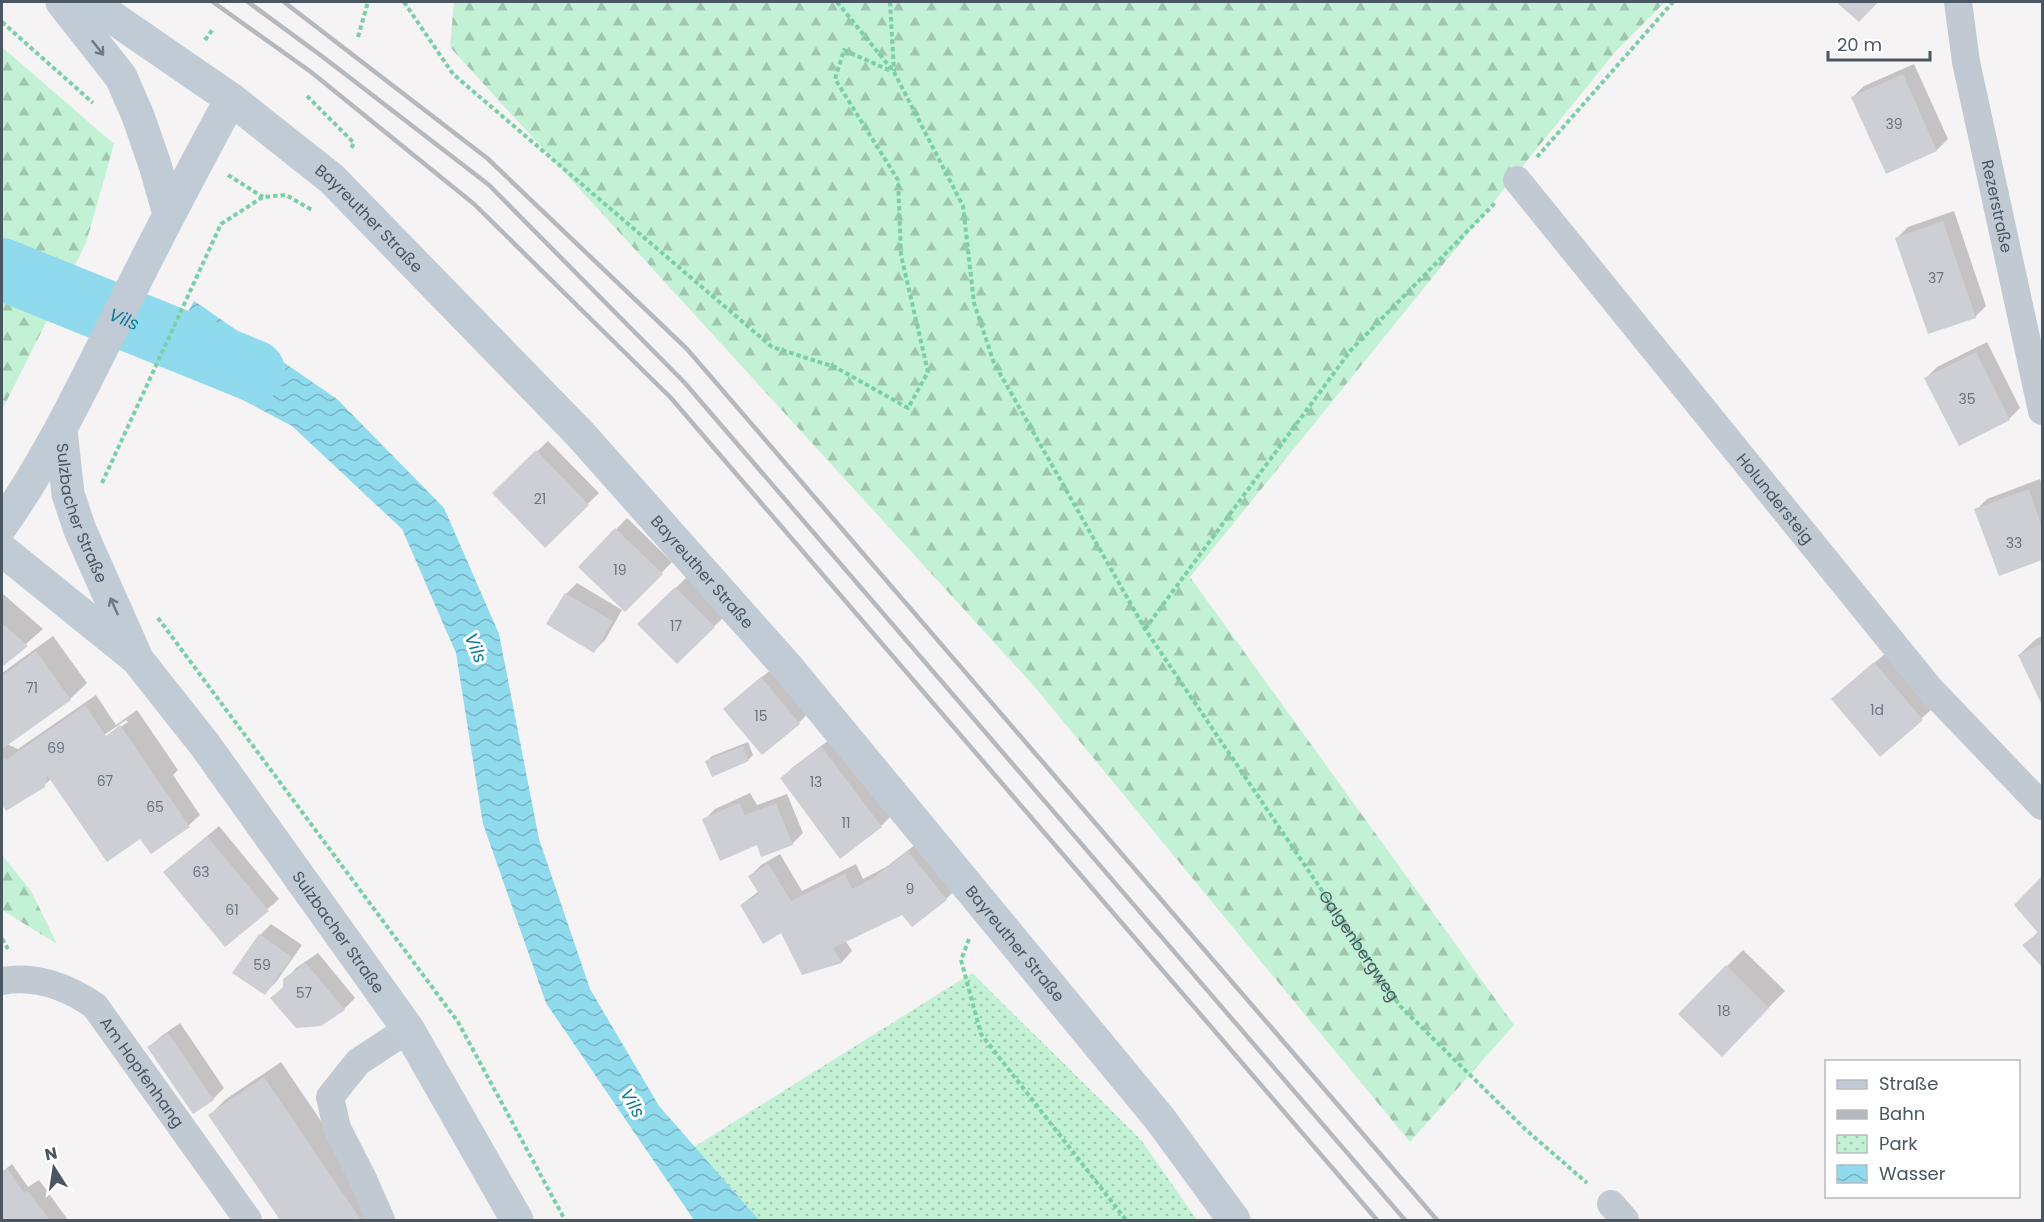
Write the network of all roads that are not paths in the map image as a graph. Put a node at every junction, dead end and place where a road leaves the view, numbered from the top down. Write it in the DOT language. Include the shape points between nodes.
graph roads {
  1 [pos="62,2"];
  2 [pos="90,2"];
  3 [pos="1958,2"];
  4 [pos="231,99"];
  5 [pos="1517,180"];
  6 [pos="169,214"];
  7 [pos="2043,411"];
  8 [pos="61,430"];
  9 [pos="2,525"];
  10 [pos="2,550"];
  11 [pos="137,659"];
  12 [pos="2043,806"];
  13 [pos="2,981"];
  14 [pos="408,1029"];
  15 [pos="248,1221"];
  16 [pos="381,1221"];
  17 [pos="517,1221"];
  18 [pos="1234,1221"];
  1 -- 6 [label="main road, one-way" via="122,77"];
  2 -- 4 [label="main road, Bayreuther Straße"];
  3 -- 7 [label="street, Rezerstraße" via="1966,62"];
  4 -- 6 [label="main road"];
  4 -- 18 [label="main road, Bayreuther Straße" via="332,179 589,444 788,668 1160,1119"];
  5 -- 12 [label="street, Holundersteig" via="1930,689"];
  6 -- 8 [label="main road"];
  8 -- 9 [label="main road"];
  11 -- 8 [label="main road, Sulzbacher Straße, one-way" via="68,494"];
  10 -- 11 [label="main road, Sulzbacher Straße"];
  11 -- 14 [label="main road, Sulzbacher Straße" via="205,745"];
  13 -- 15 [label="street, Am Hopfenhang" via="44,981 95,1006"];
  14 -- 16 [label="street" via="358,1062 330,1097 337,1128"];
  14 -- 17 [label="main road, Sulzbacher Straße"];
}
